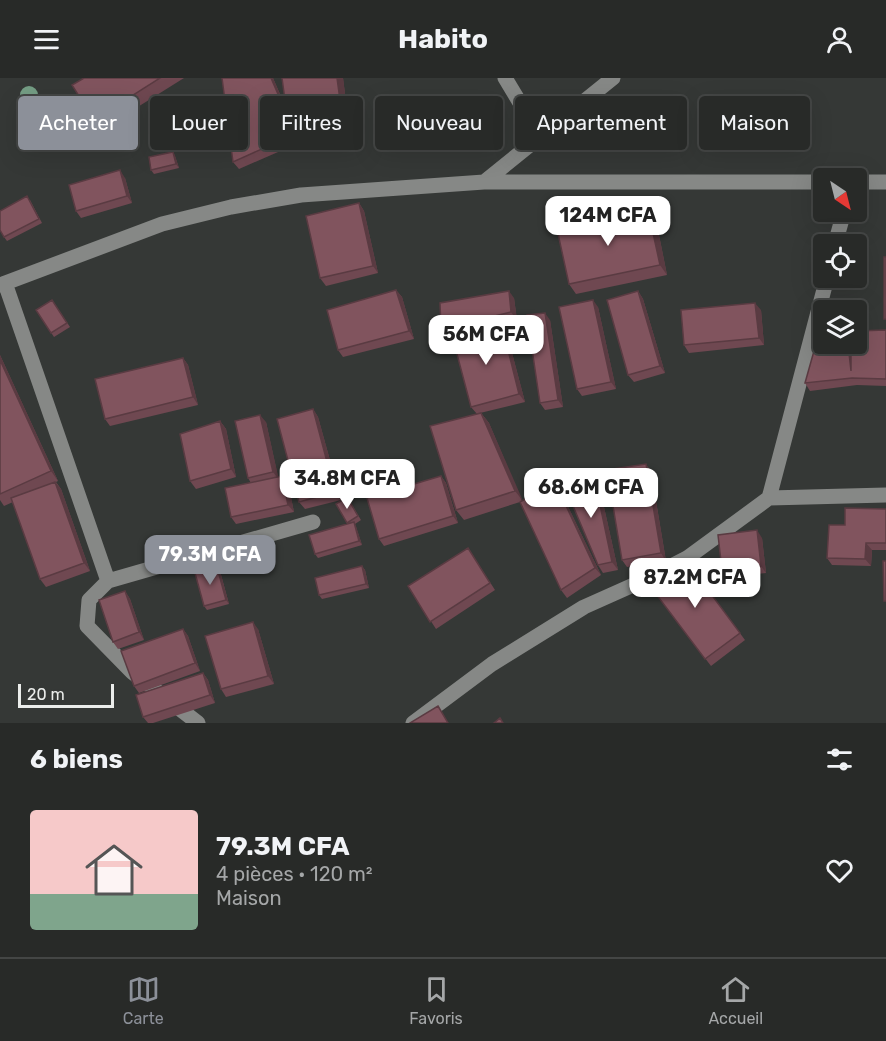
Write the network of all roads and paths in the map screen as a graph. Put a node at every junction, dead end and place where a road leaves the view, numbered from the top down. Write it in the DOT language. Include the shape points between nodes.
graph roads {
  1 [pos="505,78"];
  2 [pos="613,78"];
  3 [pos="516,96"];
  4 [pos="590,96"];
  5 [pos="523,150"];
  6 [pos="484,182"];
  7 [pos="813,182"];
  8 [pos="867,182"];
  9 [pos="886,182"];
  10 [pos="3,284"];
  11 [pos="824,288"];
  12 [pos="886,495"];
  13 [pos="769,498"];
  14 [pos="313,522"];
  15 [pos="108,581"];
  16 [pos="198,723"];
  17 [pos="413,723"];
  1 -- 3 [label="street"];
  2 -- 4 [label="street"];
  5 -- 6 [label="street"];
  6 -- 7 [label="street"];
  6 -- 10 [label="street" via="301,195 231,207 162,224"];
  8 -- 9 [label="street"];
  10 -- 15 [label="street"];
  11 -- 13 [label="street"];
  12 -- 13 [label="street"];
  13 -- 17 [label="street" via="687,558 584,607 492,664"];
  14 -- 15 [label="street"];
  15 -- 16 [label="street" via="89,600 87,626 132,672"];
}
